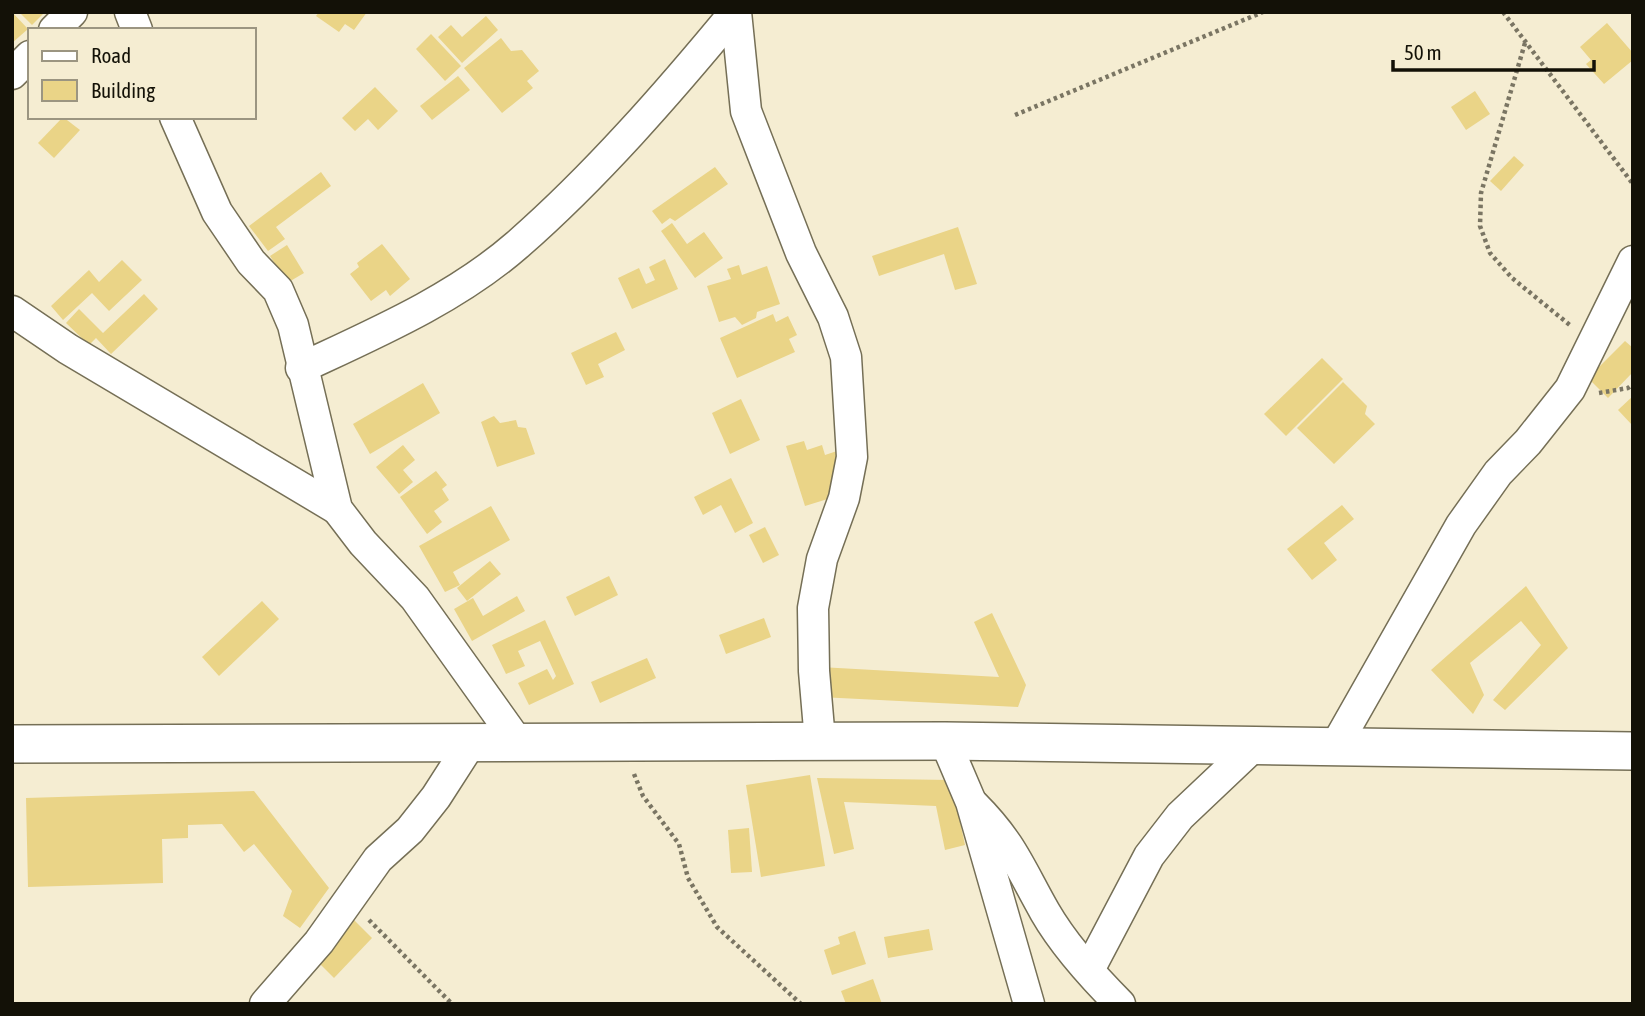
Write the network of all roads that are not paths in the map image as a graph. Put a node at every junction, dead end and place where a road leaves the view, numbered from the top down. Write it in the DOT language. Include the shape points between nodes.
graph roads {
  1 [pos="72,12"];
  2 [pos="735,12"];
  3 [pos="56,28"];
  4 [pos="28,58"];
  5 [pos="12,74"];
  6 [pos="176,119"];
  7 [pos="1633,261"];
  8 [pos="12,311"];
  9 [pos="301,368"];
  10 [pos="337,509"];
  11 [pos="472,741"];
  12 [pos="517,741"];
  13 [pos="820,741"];
  14 [pos="944,741"];
  15 [pos="12,744"];
  16 [pos="1254,746"];
  17 [pos="1335,747"];
  18 [pos="1633,751"];
  19 [pos="971,803"];
  20 [pos="1089,970"];
  21 [pos="265,1004"];
  22 [pos="1029,1004"];
  23 [pos="1120,1004"];
  1 -- 3 [label="street"];
  2 -- 9 [label="street" via="589,175 516,246 448,294"];
  2 -- 13 [label="street" via="746,111 846,357 852,457 844,498 822,559 813,608"];
  4 -- 5 [label="street"];
  6 -- 9 [label="street" via="217,212 250,262 278,290 292,325"];
  7 -- 17 [label="street" via="1554,412 1498,473 1461,525"];
  8 -- 10 [label="street"];
  9 -- 10 [label="street"];
  10 -- 12 [label="street" via="415,598"];
  11 -- 12 [label="street"];
  11 -- 15 [label="street"];
  11 -- 21 [label="street" via="436,797 410,830 377,859 319,942"];
  12 -- 13 [label="street"];
  13 -- 14 [label="street"];
  14 -- 16 [label="street"];
  14 -- 19 [label="street"];
  16 -- 17 [label="street"];
  16 -- 20 [label="street" via="1180,816 1149,856"];
  17 -- 18 [label="street"];
  19 -- 20 [label="street" via="1015,852 1046,914"];
  19 -- 22 [label="street"];
  20 -- 23 [label="street"];
}
